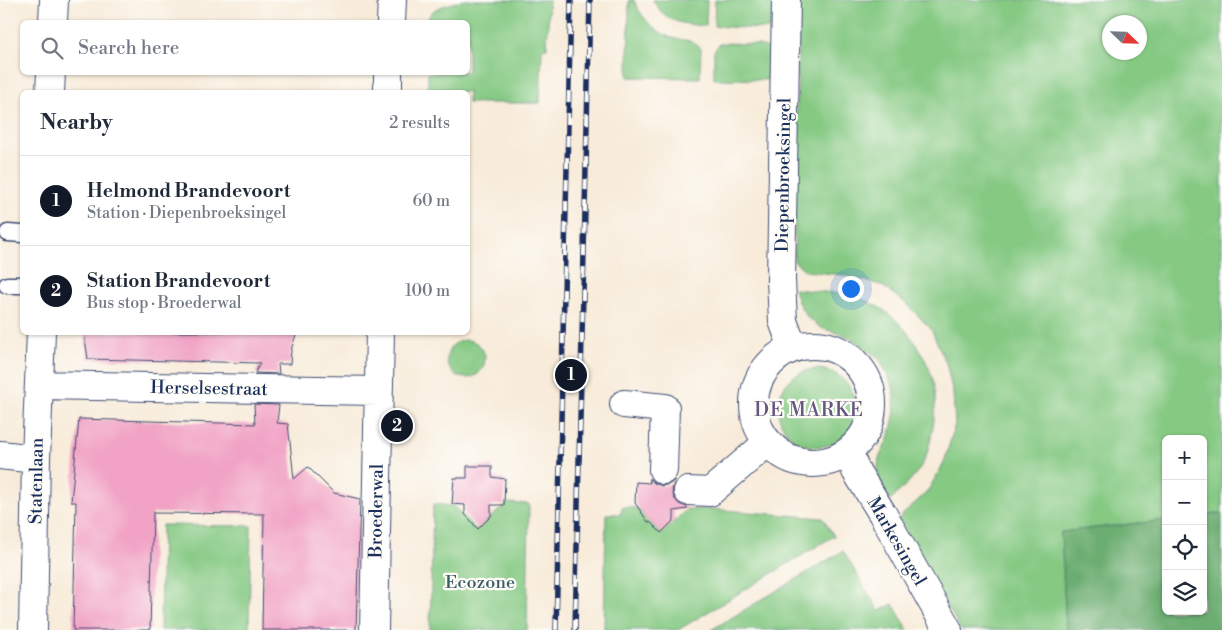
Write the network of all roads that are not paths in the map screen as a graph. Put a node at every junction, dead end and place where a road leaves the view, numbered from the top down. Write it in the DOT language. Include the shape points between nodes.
graph roads {
  1 [pos="54,0"];
  2 [pos="392,0"];
  3 [pos="786,0"];
  4 [pos="53,20"];
  5 [pos="391,20"];
  6 [pos="51,75"];
  7 [pos="388,75"];
  8 [pos="50,90"];
  9 [pos="388,90"];
  10 [pos="41,335"];
  11 [pos="380,335"];
  12 [pos="793,348"];
  13 [pos="39,385"];
  14 [pos="378,391"];
  15 [pos="624,404"];
  16 [pos="768,442"];
  17 [pos="848,452"];
  18 [pos="0,455"];
  19 [pos="36,459"];
  20 [pos="663,470"];
  21 [pos="688,491"];
  22 [pos="33,630"];
  23 [pos="374,630"];
  24 [pos="948,630"];
  1 -- 4 [label="street"];
  2 -- 5 [label="street"];
  3 -- 12 [label="street, Diepenbroeksingel" via="781,280 783,322"];
  6 -- 8 [label="street"];
  7 -- 9 [label="street"];
  10 -- 13 [label="street, Statenlaan"];
  11 -- 14 [label="street, Broederwal"];
  12 -- 16 [label="street" via="775,358 757,383 754,414"];
  12 -- 17 [label="street" via="813,344 832,347 850,356 863,371 871,389 873,409 868,428"];
  13 -- 14 [label="street, Herselsestraat"];
  13 -- 19 [label="street, Statenlaan"];
  14 -- 23 [label="street, Broederwal"];
  15 -- 20 [label="street" via="665,408"];
  16 -- 17 [label="street" via="790,459 808,463 826,462"];
  16 -- 21 [label="street" via="710,492"];
  17 -- 24 [label="street, Markesingel" via="856,472"];
  18 -- 19 [label="street"];
  19 -- 22 [label="street, Statenlaan"];
}
